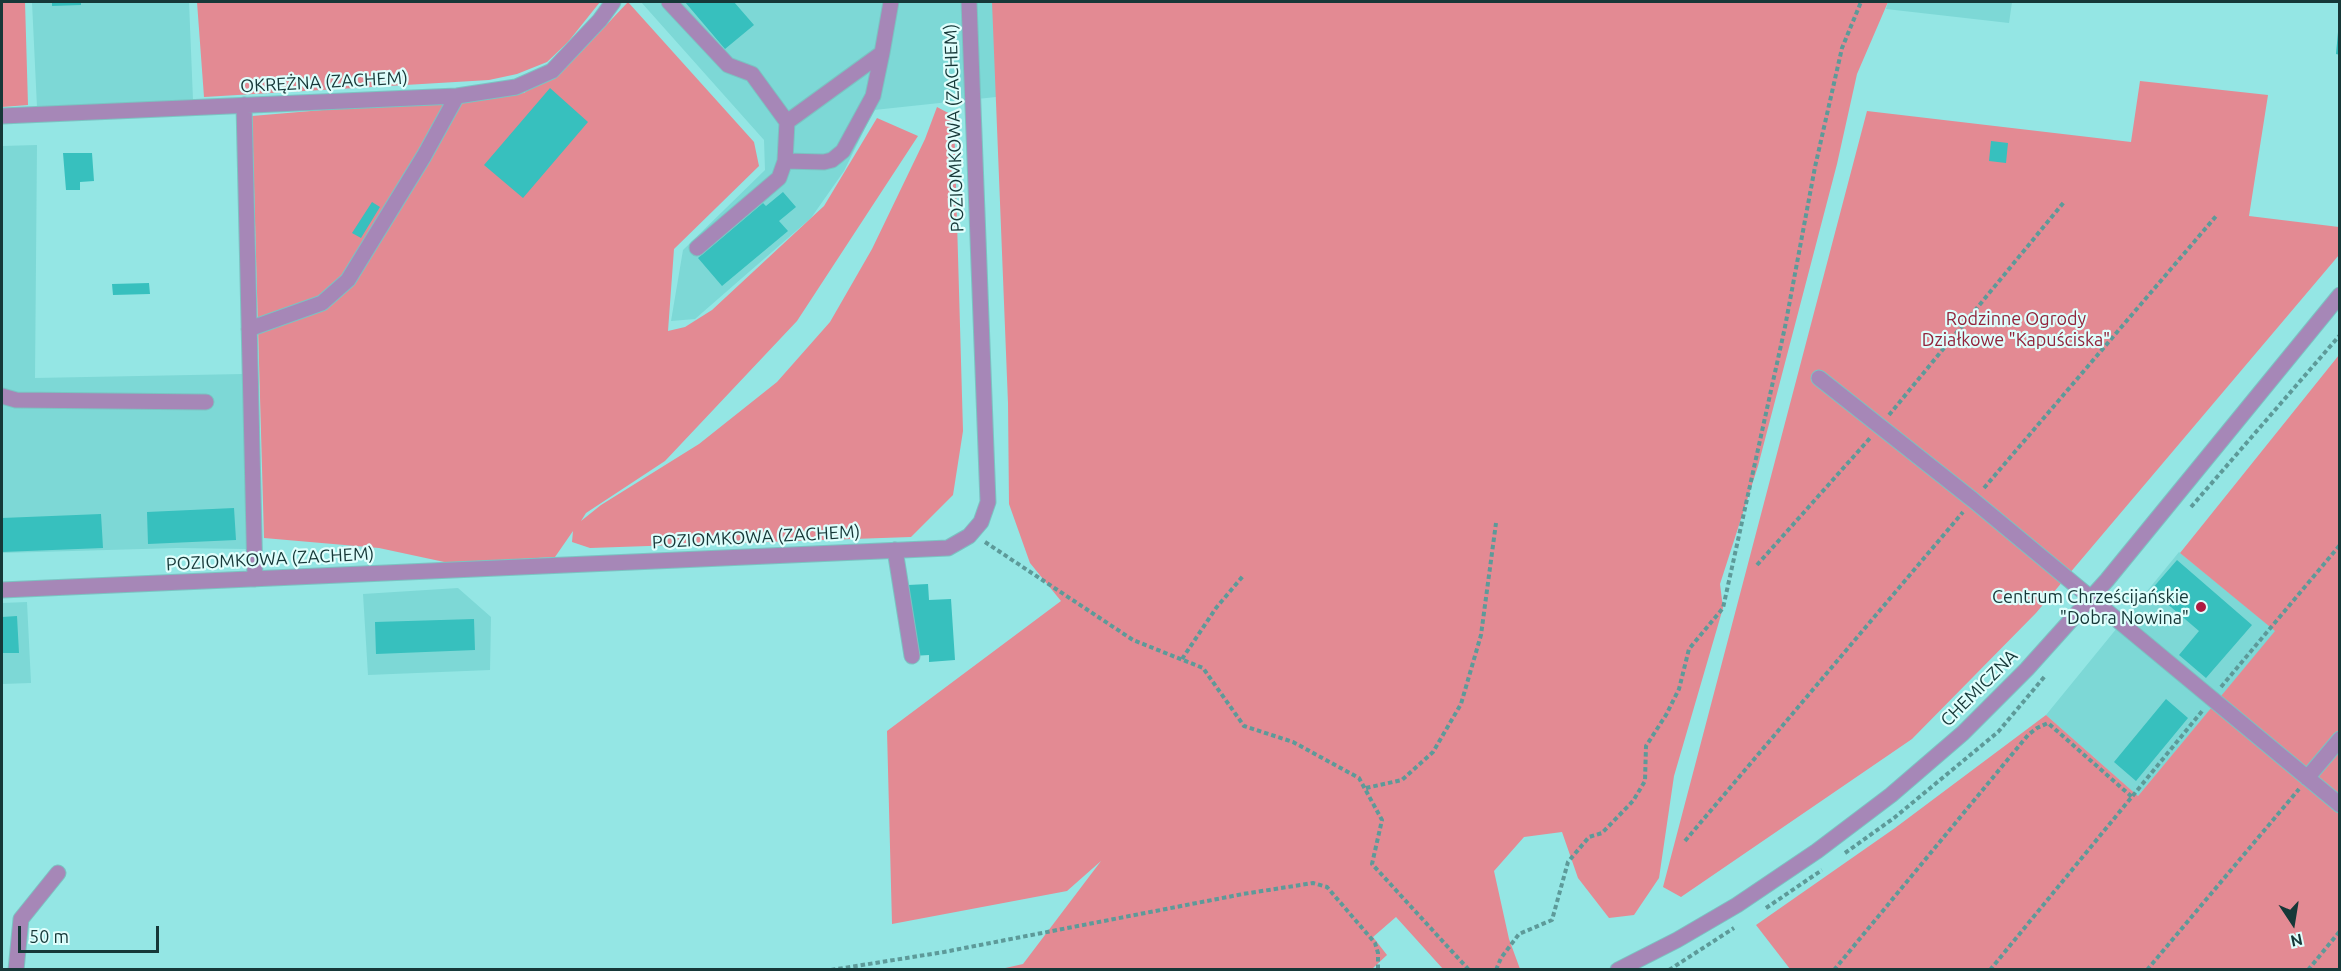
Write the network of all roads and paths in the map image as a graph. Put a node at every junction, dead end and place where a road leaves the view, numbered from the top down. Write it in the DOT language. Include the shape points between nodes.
graph roads {
  1 [pos="613,2"];
  2 [pos="669,2"];
  3 [pos="891,2"];
  4 [pos="969,2"];
  5 [pos="1862,2"];
  6 [pos="882,53"];
  7 [pos="457,96"];
  8 [pos="244,105"];
  9 [pos="2,116"];
  10 [pos="787,122"];
  11 [pos="785,161"];
  12 [pos="2064,202"];
  13 [pos="2217,215"];
  14 [pos="697,248"];
  15 [pos="2340,295"];
  16 [pos="249,329"];
  17 [pos="2340,335"];
  18 [pos="1819,378"];
  19 [pos="2,396"];
  20 [pos="206,402"];
  21 [pos="1880,426"];
  22 [pos="1973,500"];
  23 [pos="2188,510"];
  24 [pos="1496,523"];
  25 [pos="969,536"];
  26 [pos="2340,545"];
  27 [pos="895,550"];
  28 [pos="1757,565"];
  29 [pos="1243,576"];
  30 [pos="255,579"];
  31 [pos="2,590"];
  32 [pos="2091,598"];
  33 [pos="912,656"];
  34 [pos="1182,659"];
  35 [pos="2212,699"];
  36 [pos="2340,739"];
  37 [pos="2307,778"];
  38 [pos="1366,788"];
  39 [pos="2132,797"];
  40 [pos="2340,805"];
  41 [pos="1685,841"];
  42 [pos="58,873"];
  43 [pos="2340,931"];
  44 [pos="16,969"];
  45 [pos="831,969"];
  46 [pos="1378,969"];
  47 [pos="1469,969"];
  48 [pos="1497,969"];
  49 [pos="1618,969"];
  50 [pos="1834,969"];
  51 [pos="1990,969"];
  52 [pos="2146,969"];
  53 [pos="2308,969"];
  1 -- 7 [label="street, OKRĘŻNA (ZACHEM)" via="552,70 516,87"];
  2 -- 10 [label="street" via="728,65 752,74"];
  3 -- 6 [label="street"];
  4 -- 25 [label="street, POZIOMKOWA (ZACHEM)" via="988,502 981,522"];
  5 -- 48 [label="path" via="1842,48 1723,608 1689,649 1679,689 1646,746 1645,781 1634,801 1602,833 1589,837 1568,862 1551,920 1519,934"];
  6 -- 10 [label="street"];
  6 -- 11 [label="street" via="873,96 843,151 824,162"];
  7 -- 8 [label="street, OKRĘŻNA (ZACHEM)"];
  7 -- 16 [label="street" via="348,280 322,303"];
  8 -- 9 [label="street, OKRĘŻNA (ZACHEM)"];
  8 -- 16 [label="street"];
  10 -- 11 [label="street"];
  11 -- 14 [label="street" via="779,178"];
  12 -- 21 [label="path"];
  13 -- 22 [label="path"];
  15 -- 32 [label="street, CHEMICZNA"];
  16 -- 30 [label="street"];
  17 -- 23 [label="path"];
  18 -- 21 [label="street"];
  19 -- 20 [label="street" via="15,400"];
  21 -- 22 [label="street"];
  21 -- 28 [label="path"];
  22 -- 32 [label="street"];
  22 -- 41 [label="path"];
  24 -- 38 [label="path" via="1481,635 1461,704 1433,752 1402,780"];
  25 -- 27 [label="street, POZIOMKOWA (ZACHEM)" via="948,548"];
  25 -- 34 [label="path" via="990,544 1133,640"];
  26 -- 35 [label="path"];
  27 -- 30 [label="street, POZIOMKOWA (ZACHEM)"];
  27 -- 33 [label="street"];
  29 -- 34 [label="path"];
  30 -- 31 [label="street, POZIOMKOWA (ZACHEM)"];
  32 -- 35 [label="street"];
  32 -- 49 [label="street, CHEMICZNA" via="1971,725 1891,795 1737,905"];
  34 -- 38 [label="path" via="1203,668 1244,726 1293,742 1359,778"];
  35 -- 37 [label="street"];
  35 -- 39 [label="path"];
  36 -- 37 [label="street"];
  37 -- 40 [label="street"];
  37 -- 52 [label="path"];
  38 -- 47 [label="path" via="1382,820 1372,864"];
  39 -- 50 [label="path" via="2048,723 2037,728"];
  39 -- 51 [label="path"];
  42 -- 44 [label="street" via="21,919"];
  43 -- 53 [label="path"];
  45 -- 46 [label="path" via="944,952 1313,883 1327,887 1375,943"];
}
